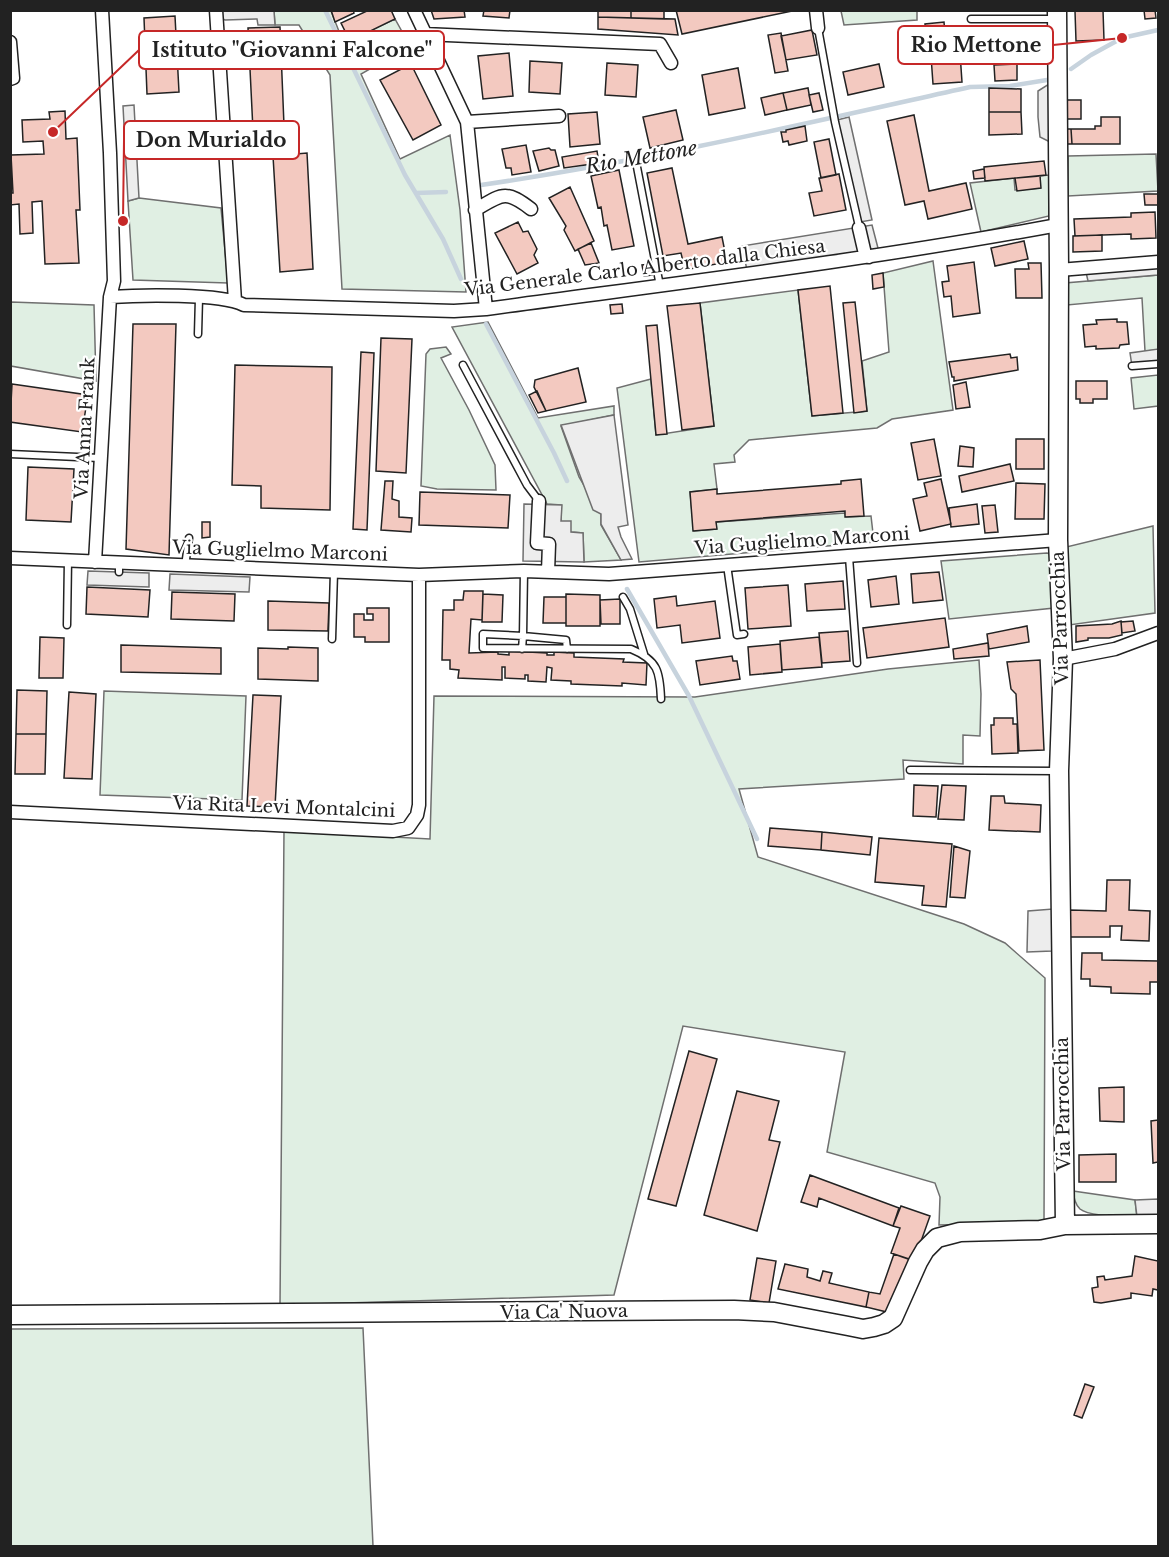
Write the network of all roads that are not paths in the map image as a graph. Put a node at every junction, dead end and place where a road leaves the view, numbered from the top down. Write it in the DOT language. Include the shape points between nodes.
graph roads {
  1 [pos="102,10"];
  2 [pos="216,10"];
  3 [pos="414,10"];
  4 [pos="816,10"];
  5 [pos="1057,15"];
  6 [pos="971,19"];
  7 [pos="818,28"];
  8 [pos="424,34"];
  9 [pos="10,42"];
  10 [pos="671,63"];
  11 [pos="12,78"];
  12 [pos="559,116"];
  13 [pos="467,122"];
  14 [pos="637,167"];
  15 [pos="531,209"];
  16 [pos="475,210"];
  17 [pos="859,225"];
  18 [pos="1058,225"];
  19 [pos="869,257"];
  20 [pos="1158,262"];
  21 [pos="1059,270"];
  22 [pos="660,286"];
  23 [pos="110,297"];
  24 [pos="200,298"];
  25 [pos="235,300"];
  26 [pos="486,309"];
  27 [pos="198,334"];
  28 [pos="1158,364"];
  29 [pos="464,365"];
  30 [pos="1132,366"];
  31 [pos="10,454"];
  32 [pos="99,458"];
  33 [pos="539,501"];
  34 [pos="189,538"];
  35 [pos="1058,540"];
  36 [pos="849,557"];
  37 [pos="10,558"];
  38 [pos="68,560"];
  39 [pos="95,562"];
  40 [pos="726,565"];
  41 [pos="185,566"];
  42 [pos="524,571"];
  43 [pos="334,572"];
  44 [pos="548,572"];
  45 [pos="419,575"];
  46 [pos="623,597"];
  47 [pos="67,625"];
  48 [pos="1158,633"];
  49 [pos="744,634"];
  50 [pos="523,636"];
  51 [pos="332,639"];
  52 [pos="522,649"];
  53 [pos="567,649"];
  54 [pos="644,654"];
  55 [pos="1063,659"];
  56 [pos="858,663"];
  57 [pos="661,699"];
  58 [pos="910,770"];
  59 [pos="1059,771"];
  60 [pos="10,812"];
  61 [pos="1158,1224"];
  62 [pos="1065,1225"];
  63 [pos="10,1315"];
  1 -- 23 [label="street, Via Anna Frank" via="114,281"];
  2 -- 25 [label="street"];
  3 -- 8 [label="street"];
  4 -- 7 [label="street"];
  5 -- 6 [label="lane"];
  5 -- 18 [label="street, Via Parrocchia"];
  7 -- 17 [label="lane"];
  8 -- 10 [label="street" via="660,44"];
  8 -- 13 [label="street"];
  9 -- 11 [label="street"];
  12 -- 13 [label="street"];
  13 -- 16 [label="street"];
  14 -- 22 [label="lane"];
  15 -- 16 [label="street" via="506,195"];
  16 -- 26 [label="street"];
  17 -- 19 [label="street"];
  18 -- 19 [label="street, Via Generale Carlo Alberto dalla Chiesa"];
  18 -- 21 [label="street, Via Parrocchia"];
  19 -- 22 [label="street, Via Generale Carlo Alberto dalla Chiesa"];
  20 -- 21 [label="street"];
  21 -- 35 [label="street, Via Parrocchia"];
  22 -- 26 [label="street, Via Generale Carlo Alberto dalla Chiesa"];
  23 -- 24 [label="street, Via Generale Carlo Alberto dalla Chiesa"];
  23 -- 32 [label="street, Via Anna Frank"];
  24 -- 25 [label="street, Via Generale Carlo Alberto dalla Chiesa"];
  24 -- 27 [label="lane"];
  25 -- 26 [label="street, Via Generale Carlo Alberto dalla Chiesa" via="244,305"];
  28 -- 30 [label="lane"];
  29 -- 33 [label="lane" via="526,485"];
  31 -- 32 [label="lane"];
  32 -- 39 [label="street, Via Anna Frank"];
  33 -- 44 [label="street" via="537,543 549,544"];
  34 -- 41 [label="lane"];
  35 -- 36 [label="street, Via Guglielmo Marconi"];
  35 -- 55 [label="street, Via Parrocchia"];
  36 -- 40 [label="street, Via Guglielmo Marconi"];
  36 -- 56 [label="lane"];
  37 -- 38 [label="street, Via Guglielmo Marconi"];
  38 -- 39 [label="street, Via Guglielmo Marconi"];
  38 -- 47 [label="lane"];
  39 -- 41 [label="street, Via Guglielmo Marconi" via="119,567"];
  40 -- 44 [label="street, Via Guglielmo Marconi" via="609,574"];
  40 -- 49 [label="lane" via="737,635"];
  41 -- 43 [label="street, Via Guglielmo Marconi" via="217,572"];
  42 -- 44 [label="street, Via Guglielmo Marconi"];
  42 -- 45 [label="street, Via Guglielmo Marconi"];
  42 -- 50 [label="lane"];
  43 -- 45 [label="street, Via Guglielmo Marconi"];
  43 -- 51 [label="lane"];
  45 -- 60 [label="street, Via Rita Levi Montalcini" via="418,806 408,828 393,831"];
  46 -- 54 [label="lane"];
  48 -- 55 [label="street" via="1115,649"];
  50 -- 52 [label="lane"];
  50 -- 52 [label="lane" via="483,634 483,648"];
  50 -- 53 [label="lane" via="566,640"];
  52 -- 53 [label="lane"];
  53 -- 54 [label="lane" via="632,649"];
  54 -- 57 [label="lane" via="660,675"];
  55 -- 59 [label="street, Via Parrocchia"];
  58 -- 59 [label="lane"];
  59 -- 62 [label="street, Via Parrocchia"];
  61 -- 62 [label="street, Via Ca' Nuova"];
  62 -- 63 [label="street, Via Ca' Nuova" via="1040,1230 960,1232 937,1238 918,1262 893,1318 863,1329 762,1311"];
}
